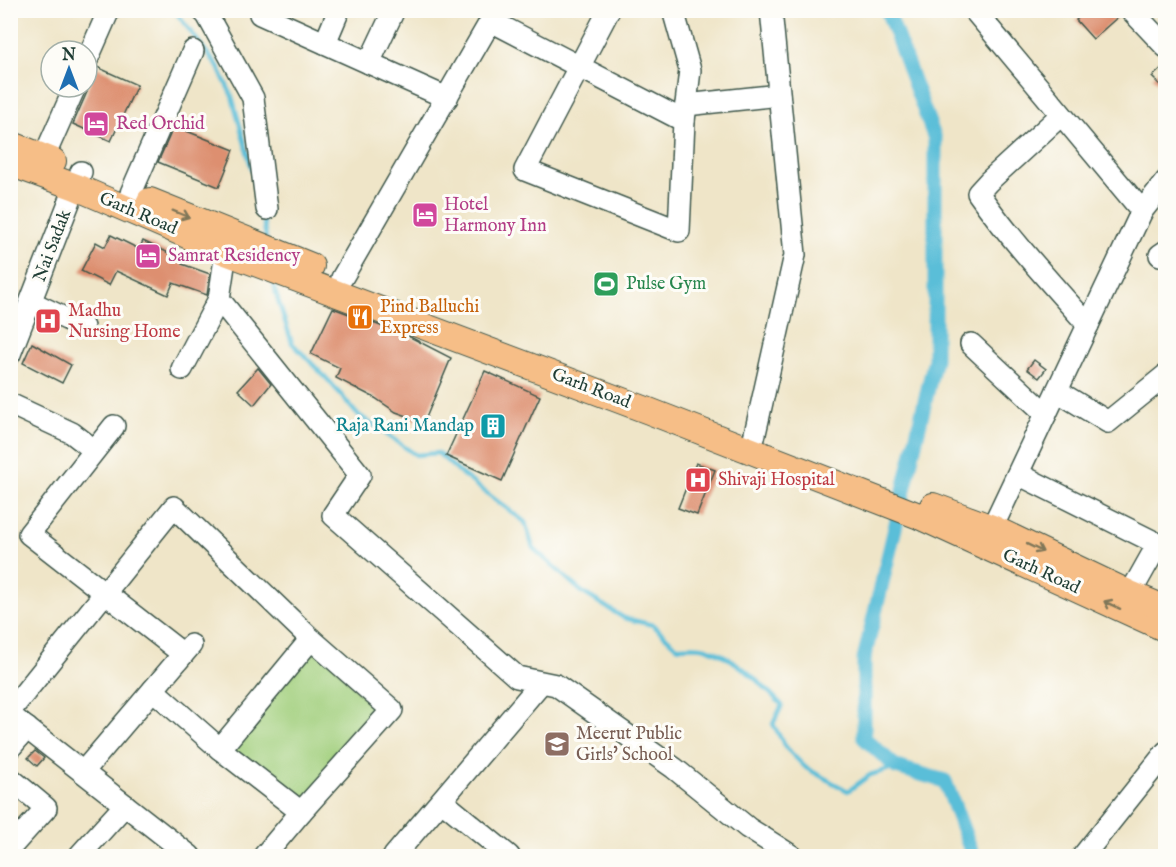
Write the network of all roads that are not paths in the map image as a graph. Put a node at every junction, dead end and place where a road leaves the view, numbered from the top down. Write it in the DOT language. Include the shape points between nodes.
graph roads {
  1 [pos="109,10"];
  2 [pos="202,10"];
  3 [pos="339,10"];
  4 [pos="394,10"];
  5 [pos="609,10"];
  6 [pos="673,10"];
  7 [pos="771,10"];
  8 [pos="974,10"];
  9 [pos="1131,10"];
  10 [pos="260,14"];
  11 [pos="494,16"];
  12 [pos="96,39"];
  13 [pos="325,43"];
  14 [pos="1166,47"];
  15 [pos="193,51"];
  16 [pos="369,63"];
  17 [pos="580,67"];
  18 [pos="780,95"];
  19 [pos="447,98"];
  20 [pos="70,99"];
  21 [pos="685,113"];
  22 [pos="1061,115"];
  23 [pos="10,144"];
  24 [pos="44,157"];
  25 [pos="10,163"];
  26 [pos="79,180"];
  27 [pos="1166,181"];
  28 [pos="131,193"];
  29 [pos="267,209"];
  30 [pos="1142,211"];
  31 [pos="232,244"];
  32 [pos="339,286"];
  33 [pos="219,299"];
  34 [pos="31,302"];
  35 [pos="1088,325"];
  36 [pos="83,327"];
  37 [pos="971,344"];
  38 [pos="10,354"];
  39 [pos="182,369"];
  40 [pos="1166,375"];
  41 [pos="1057,391"];
  42 [pos="10,404"];
  43 [pos="651,405"];
  44 [pos="1046,414"];
  45 [pos="114,426"];
  46 [pos="754,438"];
  47 [pos="94,450"];
  48 [pos="1018,474"];
  49 [pos="868,489"];
  50 [pos="989,537"];
  51 [pos="1163,543"];
  52 [pos="106,593"];
  53 [pos="1130,594"];
  54 [pos="1166,609"];
  55 [pos="1166,629"];
  56 [pos="311,639"];
  57 [pos="541,683"];
  58 [pos="153,690"];
  59 [pos="16,718"];
  60 [pos="10,748"];
  61 [pos="220,749"];
  62 [pos="1166,752"];
  63 [pos="83,772"];
  64 [pos="10,778"];
  65 [pos="442,801"];
  66 [pos="124,805"];
  67 [pos="301,812"];
  68 [pos="10,848"];
  69 [pos="183,854"];
  70 [pos="79,856"];
  71 [pos="264,856"];
  72 [pos="394,856"];
  73 [pos="509,856"];
  74 [pos="792,856"];
  75 [pos="1083,856"];
  1 -- 12 [label="street"];
  2 -- 29 [label="street" via="253,98"];
  3 -- 13 [label="street"];
  4 -- 16 [label="street"];
  5 -- 17 [label="street"];
  6 -- 21 [label="street" via="690,70"];
  7 -- 18 [label="street"];
  8 -- 22 [label="street"];
  9 -- 14 [label="street"];
  10 -- 13 [label="street"];
  11 -- 17 [label="street"];
  11 -- 19 [label="street"];
  13 -- 16 [label="street"];
  15 -- 28 [label="street"];
  16 -- 19 [label="street"];
  17 -- 21 [label="street"];
  17 -- 21 [label="street" via="525,170 679,231"];
  18 -- 21 [label="street"];
  18 -- 46 [label="street" via="795,255"];
  19 -- 32 [label="street"];
  20 -- 24 [label="street"];
  22 -- 30 [label="street"];
  22 -- 35 [label="street" via="978,193"];
  23 -- 24 [label="main road, Garh Road"];
  24 -- 26 [label="main road, Garh Road"];
  25 -- 26 [label="main road, Garh Road"];
  26 -- 28 [label="main road, Garh Road"];
  26 -- 31 [label="main road, Garh Road"];
  26 -- 34 [label="street, Nai Sadak"];
  27 -- 30 [label="street"];
  28 -- 31 [label="main road, Garh Road, one-way"];
  30 -- 35 [label="street"];
  31 -- 32 [label="main road, Garh Road"];
  31 -- 33 [label="street"];
  32 -- 43 [label="main road, Garh Road"];
  33 -- 39 [label="street"];
  33 -- 57 [label="street" via="360,475 333,515 517,677"];
  34 -- 36 [label="street"];
  34 -- 38 [label="street, Nai Sadak"];
  35 -- 41 [label="street"];
  37 -- 44 [label="street"];
  40 -- 41 [label="street" via="1108,422"];
  41 -- 44 [label="street"];
  42 -- 47 [label="street" via="72,434"];
  43 -- 46 [label="main road, Garh Road"];
  43 -- 49 [label="main road, Garh Road"];
  44 -- 48 [label="street"];
  45 -- 47 [label="street"];
  46 -- 49 [label="main road, Garh Road"];
  47 -- 52 [label="street" via="29,534"];
  48 -- 50 [label="street"];
  48 -- 51 [label="street"];
  49 -- 50 [label="main road, Garh Road"];
  50 -- 53 [label="main road, Garh Road, one-way"];
  55 -- 50 [label="main road, Garh Road, one-way"];
  51 -- 53 [label="street"];
  52 -- 56 [label="street" via="174,507"];
  52 -- 58 [label="street" via="188,649"];
  52 -- 59 [label="street"];
  53 -- 54 [label="main road, Garh Road"];
  56 -- 61 [label="street"];
  56 -- 67 [label="street" via="392,710"];
  57 -- 65 [label="street"];
  57 -- 74 [label="street" via="556,685 674,768 748,828"];
  58 -- 61 [label="street"];
  58 -- 63 [label="street"];
  59 -- 60 [label="street"];
  59 -- 63 [label="street"];
  61 -- 67 [label="street"];
  62 -- 75 [label="street"];
  63 -- 66 [label="street"];
  64 -- 68 [label="street" via="46,808"];
  65 -- 72 [label="street"];
  65 -- 73 [label="street"];
  66 -- 69 [label="street"];
  66 -- 70 [label="street"];
  67 -- 71 [label="street"];
}
